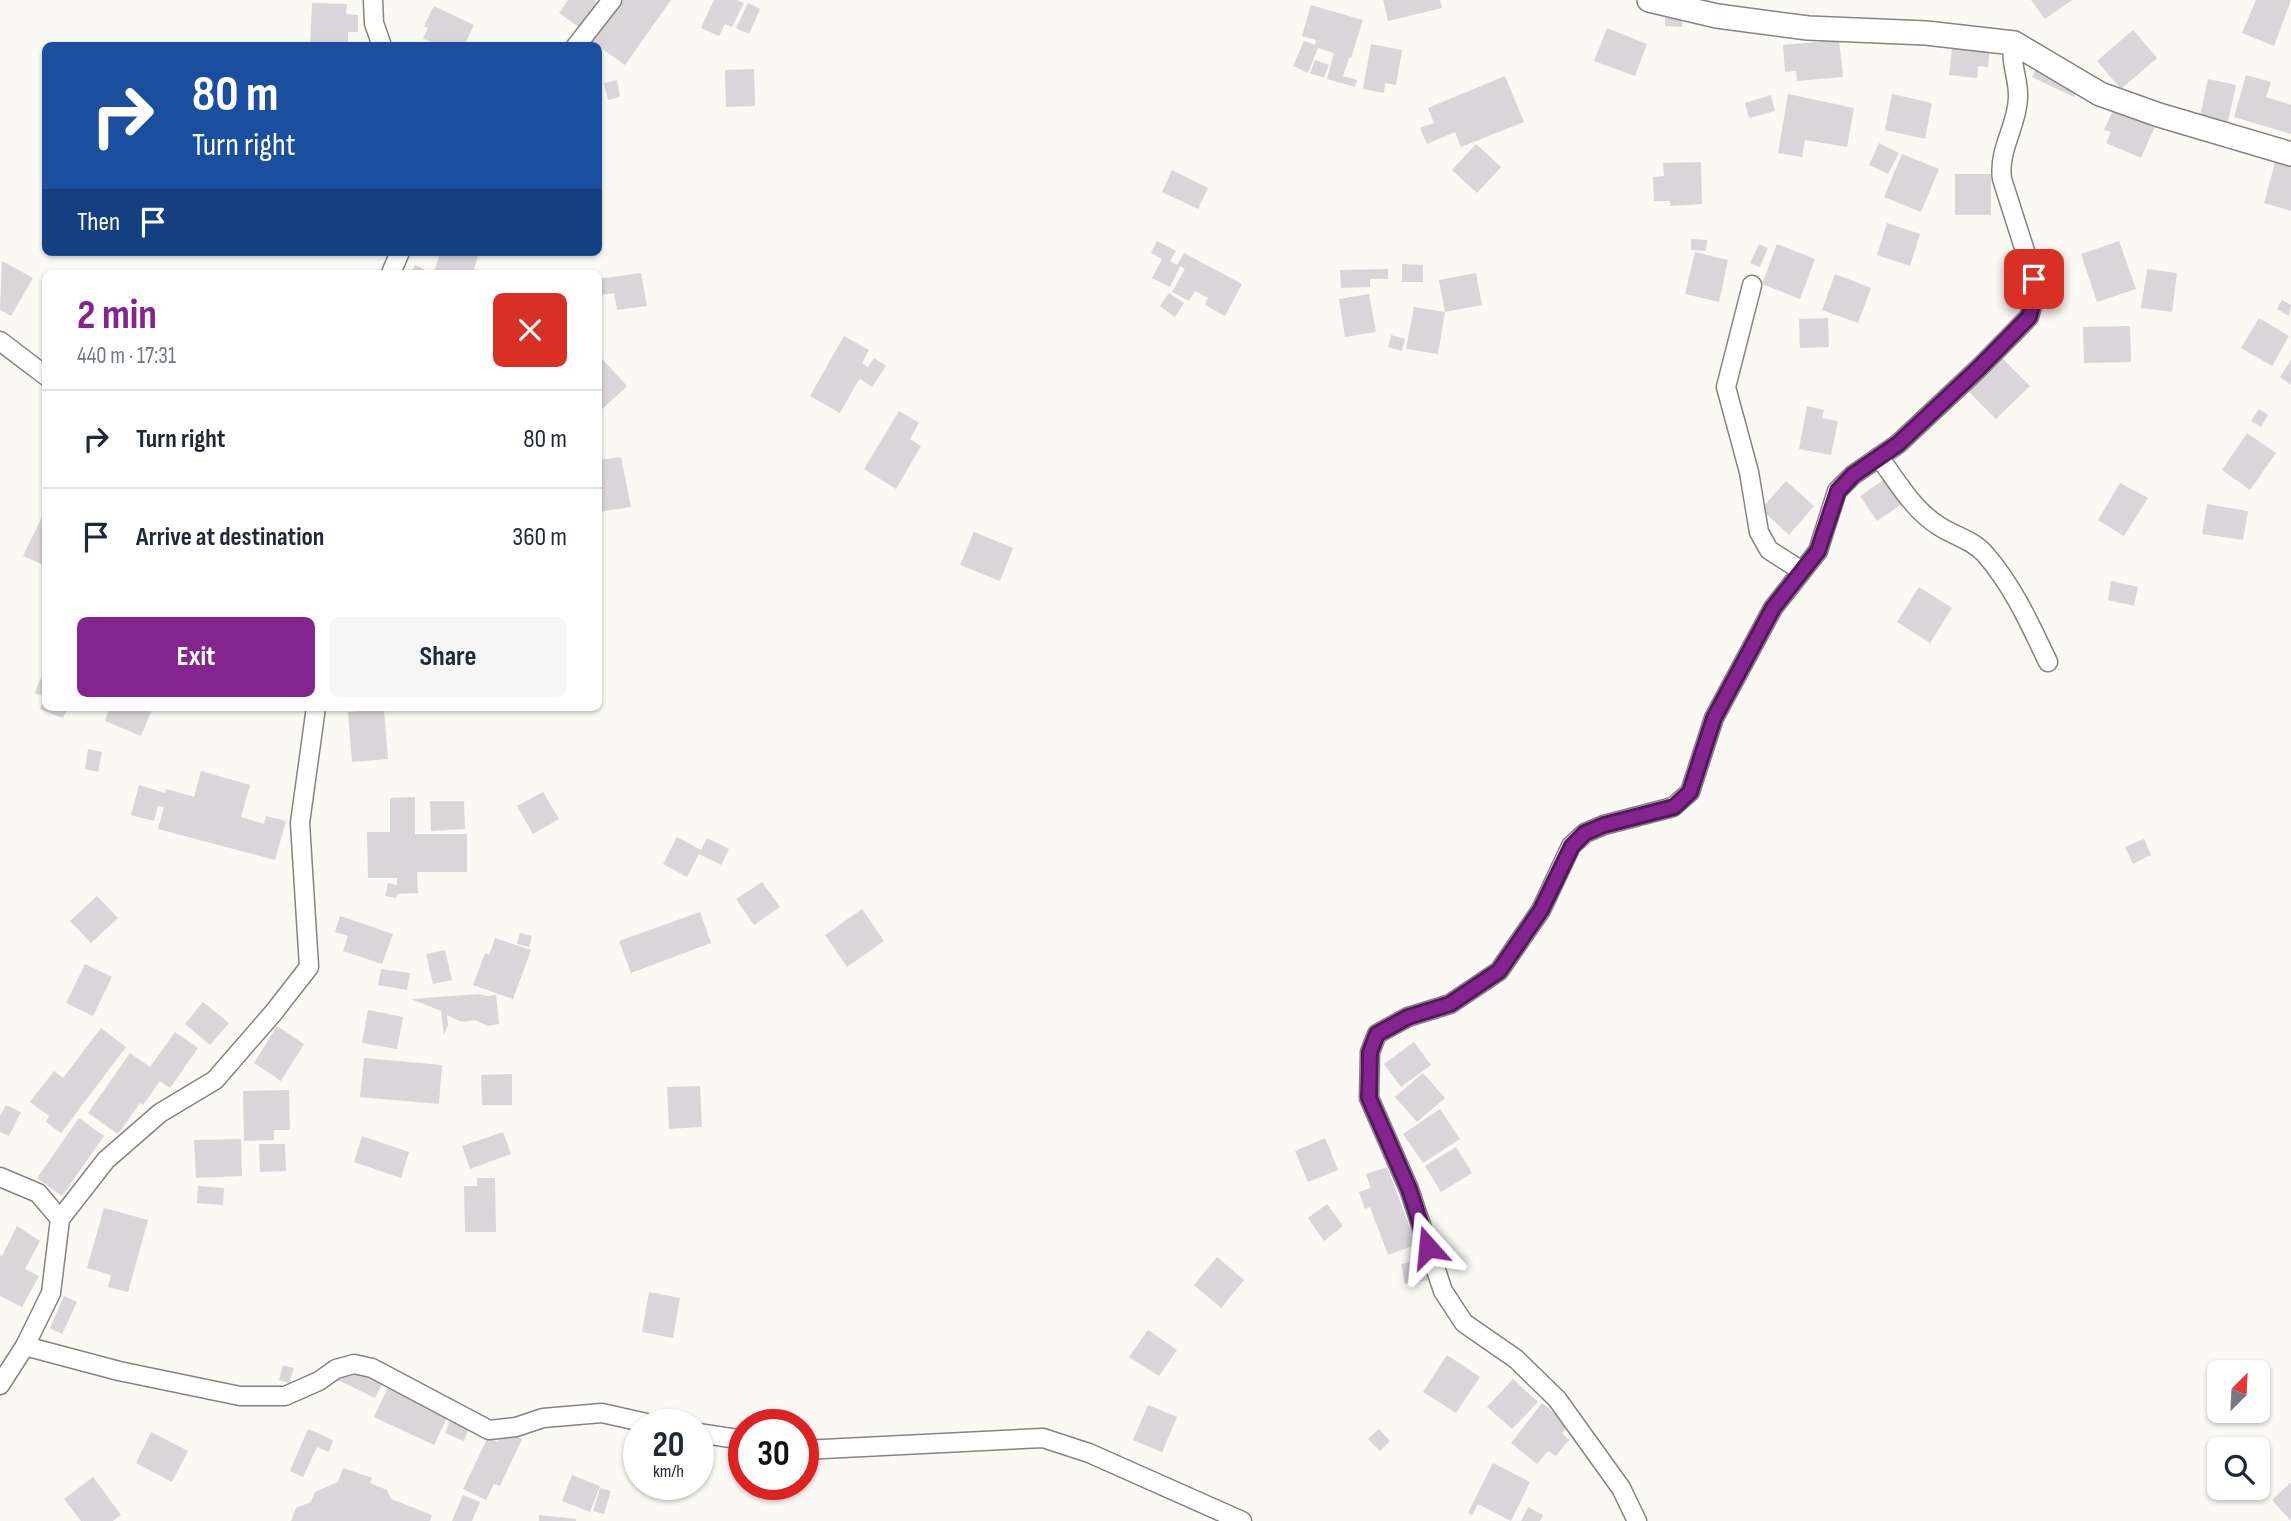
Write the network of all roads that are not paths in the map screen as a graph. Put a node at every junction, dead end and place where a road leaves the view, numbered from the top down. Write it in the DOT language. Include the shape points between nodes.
graph roads {
  1 [pos="373,0"];
  2 [pos="612,0"];
  3 [pos="1649,0"];
  4 [pos="381,42"];
  5 [pos="579,42"];
  6 [pos="2014,43"];
  7 [pos="2291,154"];
  8 [pos="1752,285"];
  9 [pos="0,341"];
  10 [pos="42,373"];
  11 [pos="1879,457"];
  12 [pos="1802,571"];
  13 [pos="2048,662"];
  14 [pos="315,711"];
  15 [pos="0,1177"];
  16 [pos="60,1219"];
  17 [pos="25,1346"];
  18 [pos="0,1385"];
  19 [pos="623,1418"];
  20 [pos="819,1449"];
  21 [pos="1242,1521"];
  22 [pos="1637,1521"];
  1 -- 4 [label="street"];
  2 -- 5 [label="street"];
  3 -- 6 [label="street" via="1717,16 1808,28 1926,33"];
  6 -- 7 [label="street" via="2101,94"];
  6 -- 11 [label="street" via="2018,97 2000,164 2034,279 2029,317"];
  8 -- 12 [label="street" via="1726,387 1759,531 1769,550"];
  9 -- 10 [label="street"];
  11 -- 12 [label="street" via="1838,491 1818,551"];
  11 -- 13 [label="street" via="1924,516 1984,553 2021,605"];
  12 -- 22 [label="street" via="1773,608 1714,718 1690,792 1674,807 1585,833 1572,846 1541,910 1499,971 1450,1004 1408,1017 1377,1034 1370,1052 1369,1098 1409,1189 1443,1291 1464,1323 1516,1359 1557,1399 1621,1488"];
  14 -- 16 [label="street" via="300,823 309,967 215,1080 160,1114 106,1160"];
  15 -- 16 [label="street" via="38,1193"];
  16 -- 17 [label="street" via="51,1293"];
  17 -- 18 [label="street"];
  17 -- 19 [label="street" via="240,1396 285,1396 354,1364 372,1368 489,1430 543,1418 602,1413"];
  20 -- 21 [label="street" via="1043,1438 1089,1453"];
}
